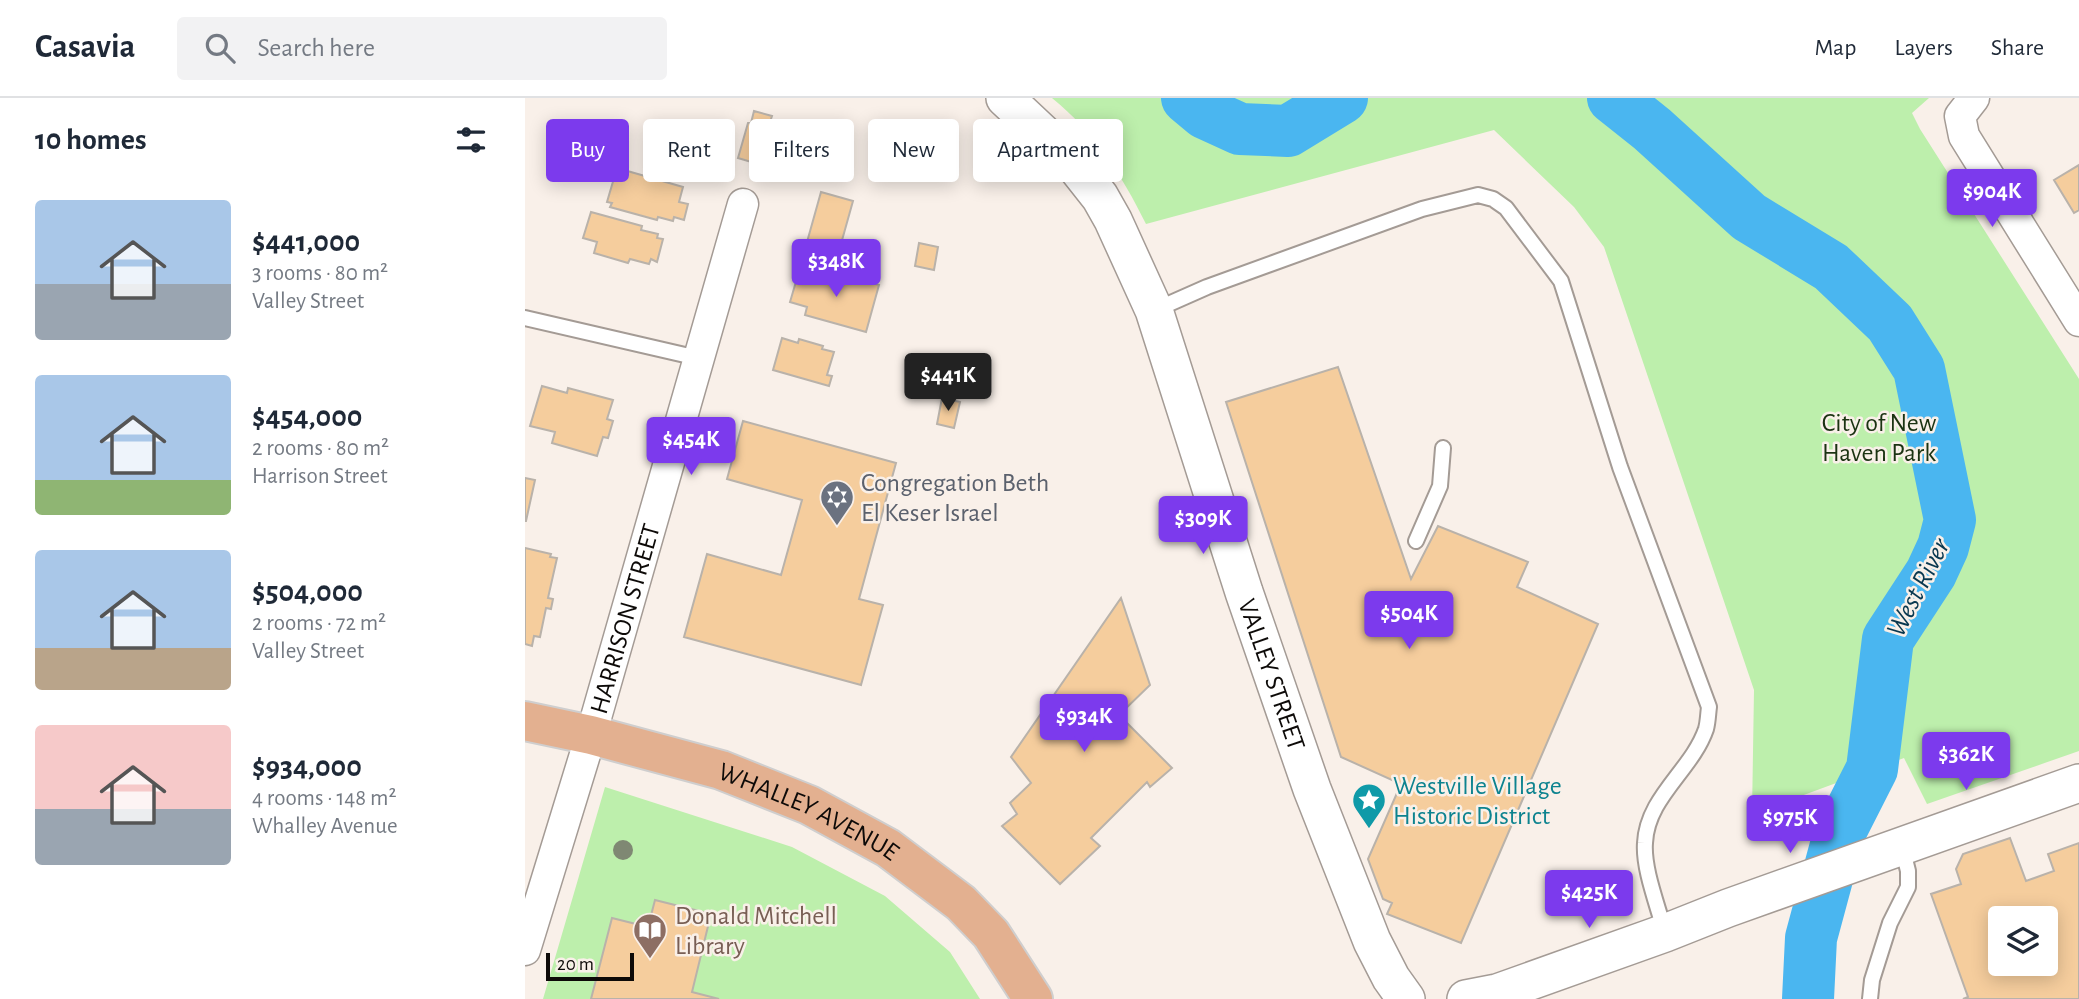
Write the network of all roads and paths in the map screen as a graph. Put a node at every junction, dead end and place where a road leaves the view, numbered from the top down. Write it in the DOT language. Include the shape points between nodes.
graph roads {
  1 [pos="1005,98"];
  2 [pos="1967,107"];
  3 [pos="743,204"];
  4 [pos="1154,310"];
  5 [pos="525,318"];
  6 [pos="2079,321"];
  7 [pos="698,358"];
  8 [pos="1443,449"];
  9 [pos="1416,541"];
  10 [pos="525,721"];
  11 [pos="591,735"];
  12 [pos="2079,783"];
  13 [pos="1887,851"];
  14 [pos="1665,933"];
  15 [pos="525,950"];
  16 [pos="1033,999"];
  17 [pos="1406,999"];
  18 [pos="1466,999"];
  19 [pos="1870,999"];
  1 -- 4 [label="street, VALLEY STREET" via="1070,159 1100,197"];
  2 -- 6 [label="street" via="1964,136"];
  3 -- 7 [label="street, HARRISON STREET"];
  4 -- 14 [label="lane" via="1422,209 1478,195 1493,198 1506,208 1561,281 1620,467 1709,707 1706,728 1689,761 1663,793 1648,823 1647,864"];
  4 -- 17 [label="street, VALLEY STREET" via="1312,789 1372,941"];
  5 -- 7 [label="lane"];
  7 -- 11 [label="street, HARRISON STREET"];
  8 -- 9 [label="lane" via="1440,486"];
  10 -- 11 [label="main road, WHALLEY AVENUE"];
  11 -- 15 [label="street, HARRISON STREET"];
  11 -- 16 [label="main road, WHALLEY AVENUE" via="721,770 809,805 888,848 961,903 991,934"];
  12 -- 13 [label="street"];
  13 -- 14 [label="street"];
  13 -- 19 [label="lane" via="1908,871 1908,887 1890,923"];
  14 -- 18 [label="street" via="1497,993"];
}
